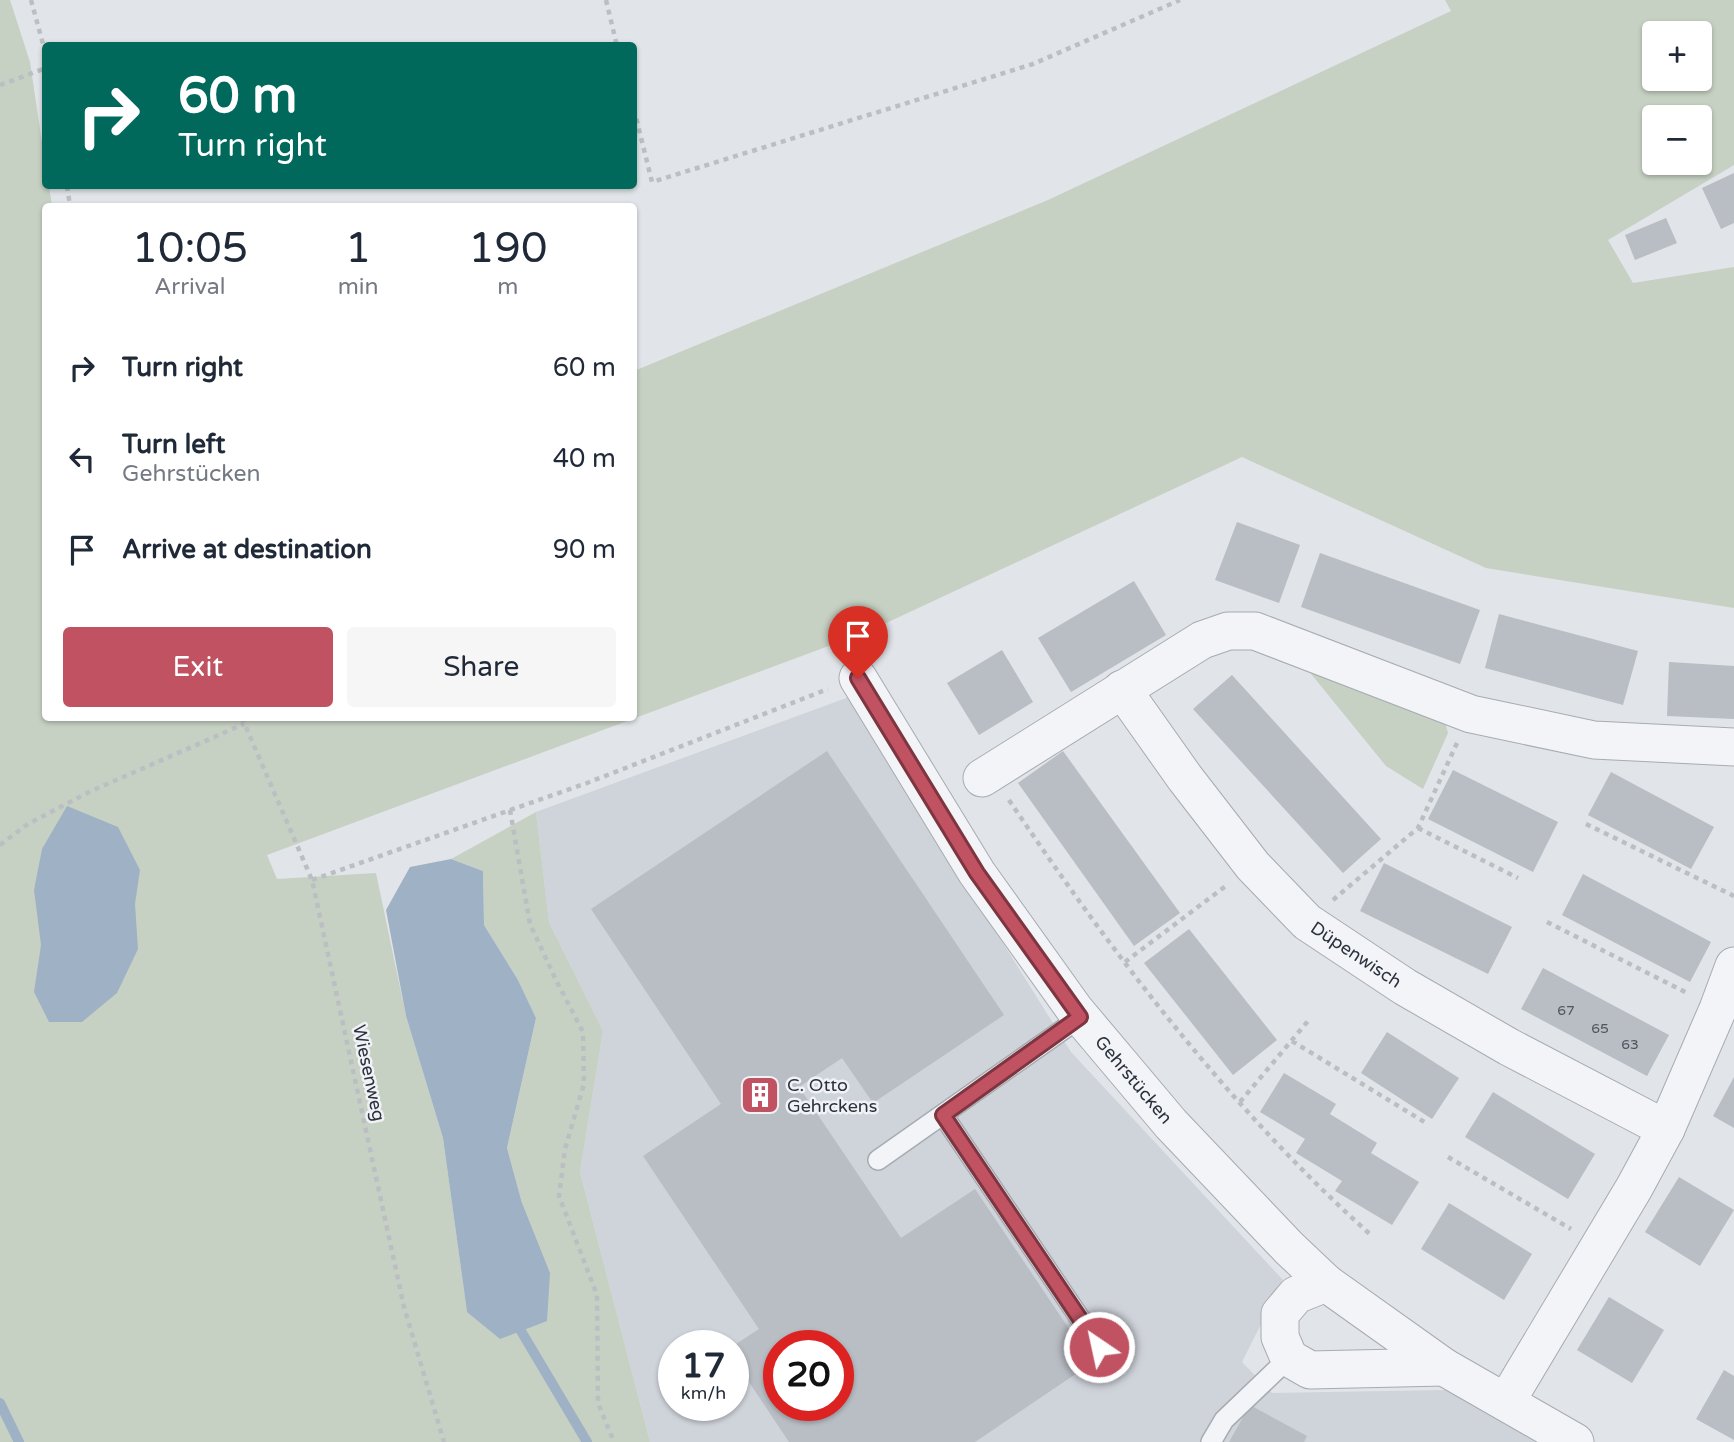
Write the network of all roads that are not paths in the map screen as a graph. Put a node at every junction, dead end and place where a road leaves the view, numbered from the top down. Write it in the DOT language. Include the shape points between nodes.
graph roads {
  1 [pos="858,678"];
  2 [pos="1122,689"];
  3 [pos="1734,747"];
  4 [pos="986,775"];
  5 [pos="1734,966"];
  6 [pos="1080,1017"];
  7 [pos="943,1115"];
  8 [pos="1666,1129"];
  9 [pos="878,1160"];
  10 [pos="1326,1283"];
  11 [pos="1289,1358"];
  12 [pos="1112,1366"];
  13 [pos="1444,1367"];
  14 [pos="1506,1402"];
  15 [pos="1571,1441"];
  16 [pos="1211,1442"];
  1 -- 6 [label="street, Gehrstücken" via="977,873"];
  2 -- 3 [label="street" via="1202,640 1228,631 1255,631 1471,713 1594,740"];
  2 -- 4 [label="street"];
  2 -- 8 [label="street, Düpenwisch" via="1252,866 1307,922 1509,1048"];
  5 -- 8 [label="street"];
  6 -- 7 [label="lane"];
  6 -- 10 [label="street, Gehrstücken" via="1171,1124"];
  7 -- 9 [label="lane"];
  7 -- 12 [label="lane"];
  8 -- 14 [label="street"];
  10 -- 11 [label="street" via="1296,1295 1280,1314 1279,1337"];
  10 -- 13 [label="street, Gehrstücken"];
  11 -- 13 [label="street" via="1310,1370"];
  11 -- 16 [label="lane" via="1224,1420"];
  13 -- 14 [label="street, Gehrstücken"];
  14 -- 15 [label="street, Gehrstücken"];
}
